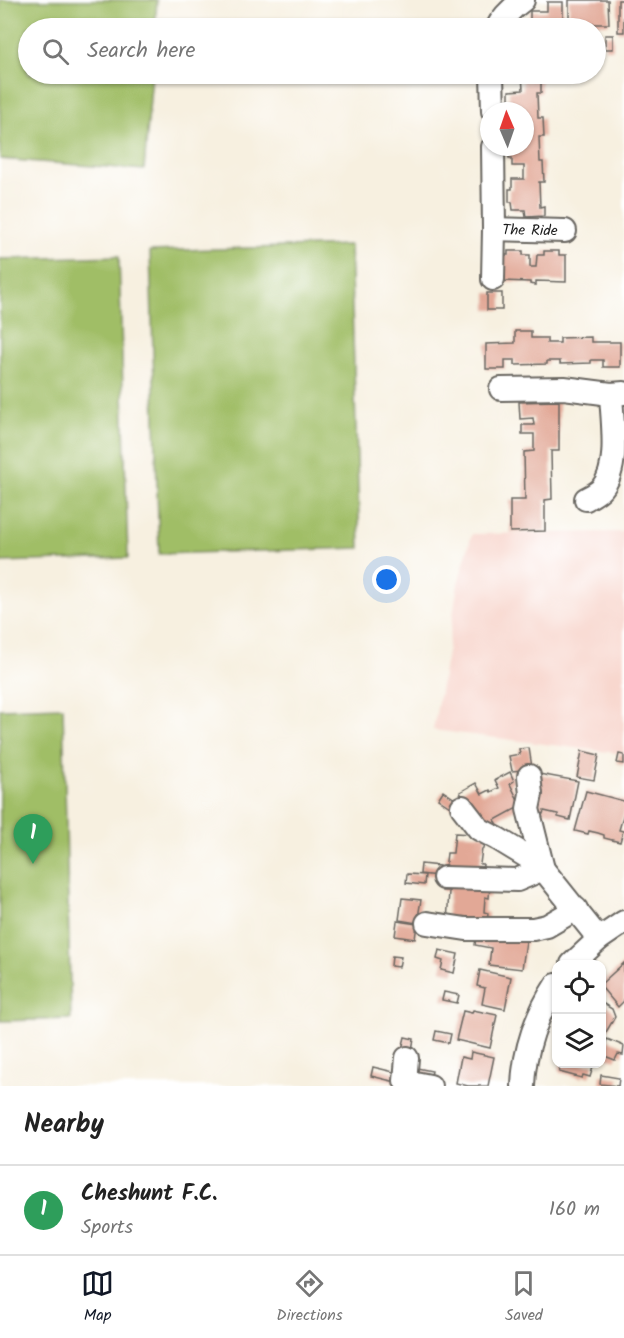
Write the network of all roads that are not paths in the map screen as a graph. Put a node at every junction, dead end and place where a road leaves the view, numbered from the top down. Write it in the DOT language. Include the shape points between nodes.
graph roads {
  1 [pos="523,0"];
  2 [pos="502,18"];
  3 [pos="492,84"];
  4 [pos="492,102"];
  5 [pos="493,156"];
  6 [pos="494,229"];
  7 [pos="565,231"];
  8 [pos="493,279"];
  9 [pos="501,389"];
  10 [pos="617,394"];
  11 [pos="586,499"];
  12 [pos="529,776"];
  13 [pos="462,807"];
  14 [pos="543,869"];
  15 [pos="444,878"];
  16 [pos="576,909"];
  17 [pos="624,922"];
  18 [pos="427,923"];
  19 [pos="599,939"];
  20 [pos="576,960"];
  21 [pos="552,993"];
  22 [pos="407,1058"];
  23 [pos="430,1086"];
  24 [pos="522,1086"];
  1 -- 2 [label="street"];
  3 -- 4 [label="street"];
  5 -- 6 [label="street, The Ride"];
  6 -- 7 [label="street, The Ride"];
  6 -- 8 [label="street, The Ride"];
  9 -- 10 [label="street" via="564,388"];
  10 -- 11 [label="street" via="614,452 608,480"];
  12 -- 14 [label="street" via="530,822"];
  13 -- 14 [label="street" via="479,829"];
  14 -- 15 [label="street" via="517,880"];
  14 -- 16 [label="street"];
  16 -- 18 [label="street" via="547,926 533,929"];
  16 -- 19 [label="street"];
  17 -- 19 [label="street"];
  19 -- 20 [label="street"];
  21 -- 24 [label="street" via="535,1026"];
  22 -- 23 [label="street" via="405,1081"];
}
